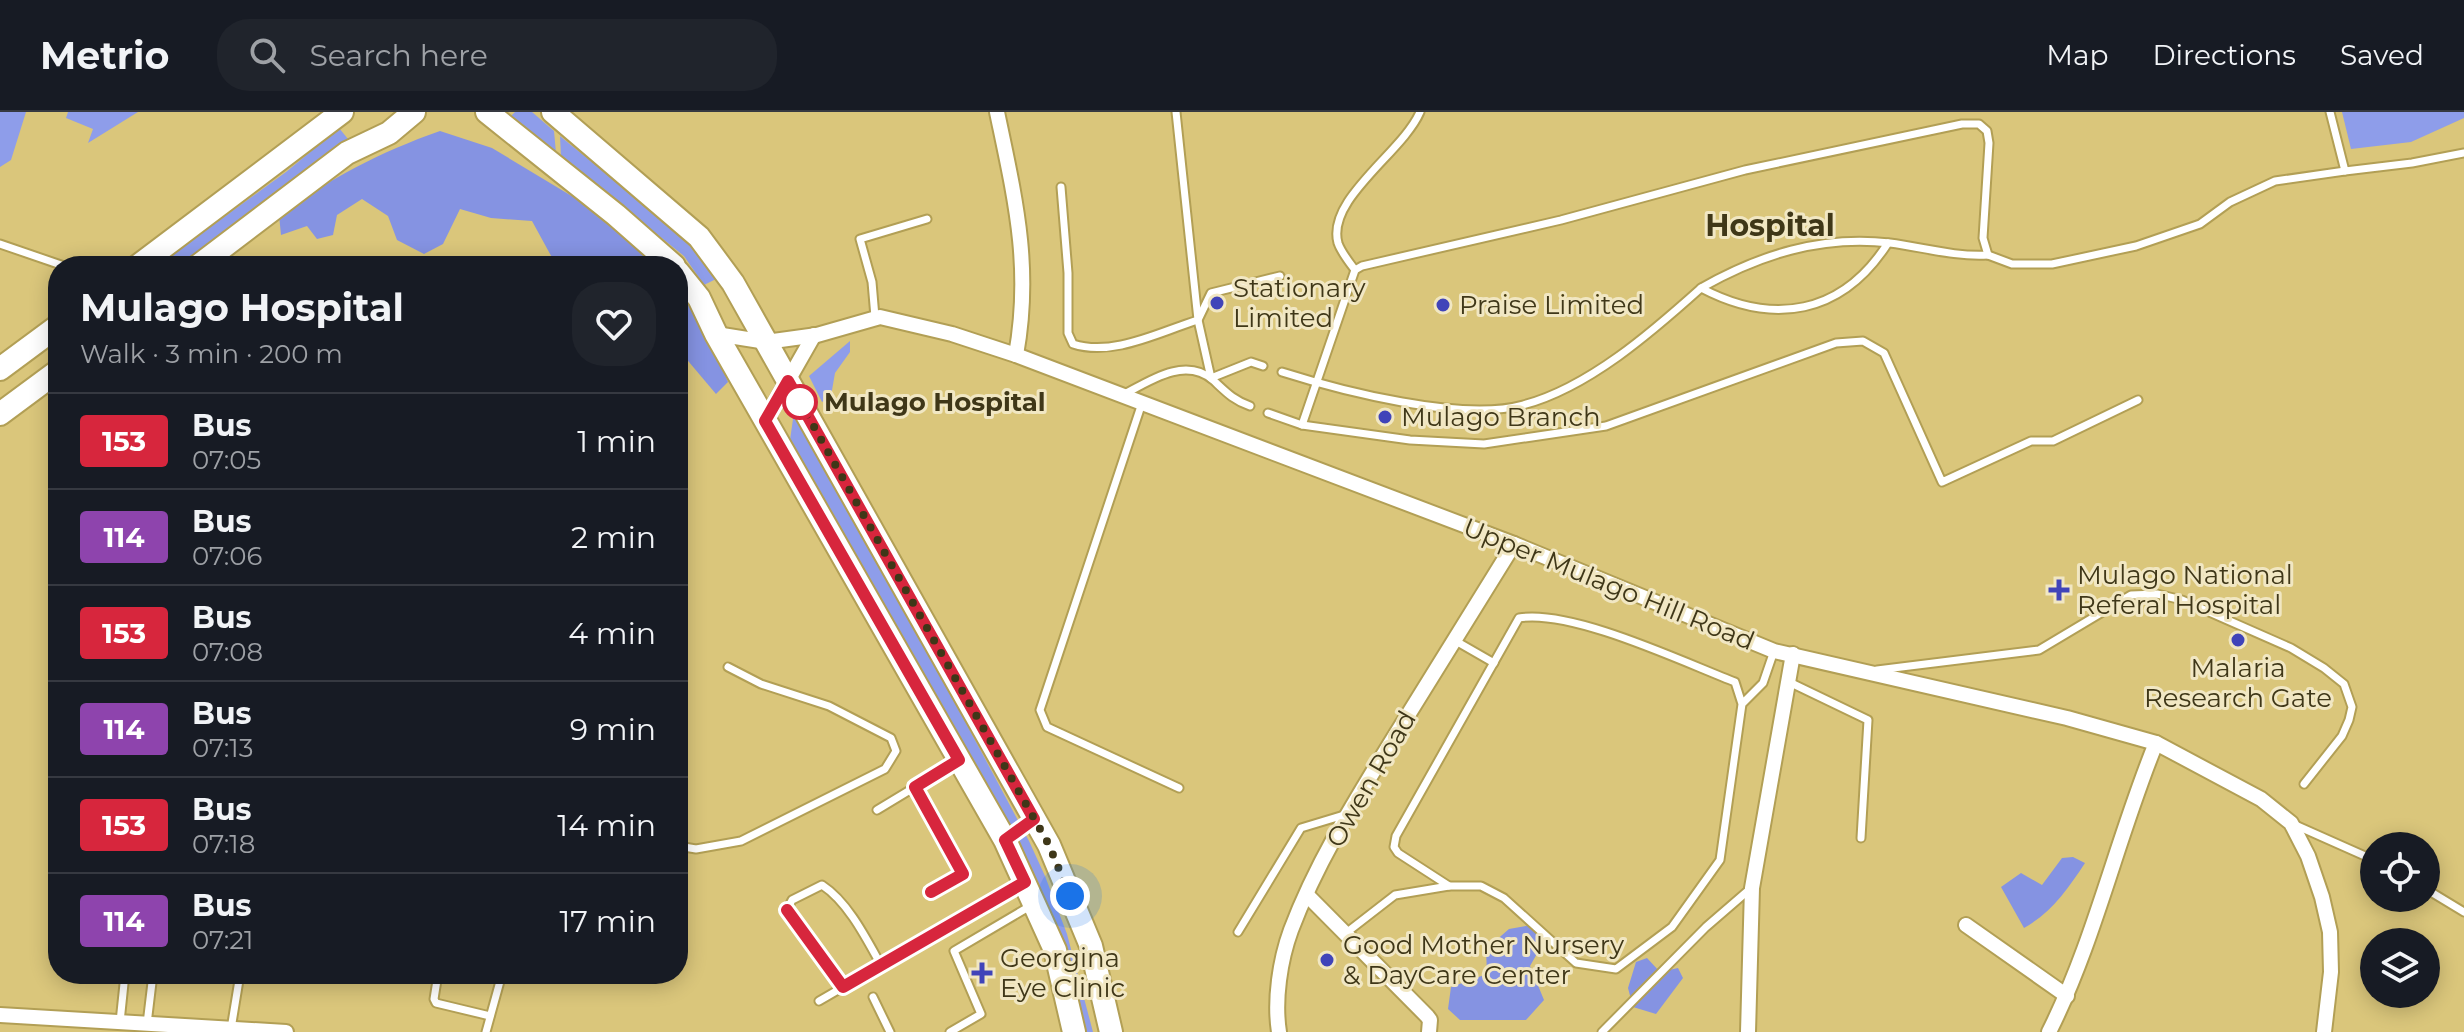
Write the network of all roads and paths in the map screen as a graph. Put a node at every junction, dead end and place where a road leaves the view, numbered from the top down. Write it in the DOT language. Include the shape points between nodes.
graph roads {
  1 [pos="342,112"];
  2 [pos="414,112"];
  3 [pos="487,112"];
  4 [pos="553,112"];
  5 [pos="997,112"];
  6 [pos="1176,112"];
  7 [pos="1420,112"];
  8 [pos="2330,112"];
  9 [pos="2464,153"];
  10 [pos="2345,171"];
  11 [pos="1061,187"];
  12 [pos="927,219"];
  13 [pos="1888,243"];
  14 [pos="0,244"];
  15 [pos="1988,255"];
  16 [pos="151,256"];
  17 [pos="211,256"];
  18 [pos="663,256"];
  19 [pos="48,260"];
  20 [pos="1355,270"];
  21 [pos="1280,276"];
  22 [pos="688,284"];
  23 [pos="1701,288"];
  24 [pos="875,317"];
  25 [pos="1198,320"];
  26 [pos="48,333"];
  27 [pos="716,334"];
  28 [pos="814,335"];
  29 [pos="36,342"];
  30 [pos="766,342"];
  31 [pos="1016,355"];
  32 [pos="48,361"];
  33 [pos="1263,366"];
  34 [pos="0,369"];
  35 [pos="1282,372"];
  36 [pos="1211,378"];
  37 [pos="48,379"];
  38 [pos="788,381"];
  39 [pos="1317,383"];
  40 [pos="1121,396"];
  41 [pos="2138,400"];
  42 [pos="1142,403"];
  43 [pos="1250,406"];
  44 [pos="1268,413"];
  45 [pos="0,414"];
  46 [pos="765,421"];
  47 [pos="1302,425"];
  48 [pos="1514,544"];
  49 [pos="1454,640"];
  50 [pos="1774,651"];
  51 [pos="1793,654"];
  52 [pos="1494,663"];
  53 [pos="728,667"];
  54 [pos="1867,671"];
  55 [pos="1787,681"];
  56 [pos="1742,704"];
  57 [pos="2156,743"];
  58 [pos="959,760"];
  59 [pos="2304,784"];
  60 [pos="915,787"];
  61 [pos="1179,788"];
  62 [pos="877,810"];
  63 [pos="1347,814"];
  64 [pos="1034,819"];
  65 [pos="2291,823"];
  66 [pos="1861,838"];
  67 [pos="1005,840"];
  68 [pos="688,848"];
  69 [pos="2360,854"];
  70 [pos="1025,882"];
  71 [pos="1449,886"];
  72 [pos="1752,888"];
  73 [pos="931,892"];
  74 [pos="1307,895"];
  75 [pos="2440,897"];
  76 [pos="1034,904"];
  77 [pos="2464,912"];
  78 [pos="1966,925"];
  79 [pos="1238,932"];
  80 [pos="1346,933"];
  81 [pos="881,965"];
  82 [pos="124,984"];
  83 [pos="152,984"];
  84 [pos="238,984"];
  85 [pos="436,984"];
  86 [pos="499,984"];
  87 [pos="843,987"];
  88 [pos="2067,996"];
  89 [pos="873,997"];
  90 [pos="819,1001"];
  91 [pos="0,1015"];
  92 [pos="490,1016"];
  93 [pos="120,1022"];
  94 [pos="147,1024"];
  95 [pos="231,1029"];
  96 [pos="286,1032"];
  97 [pos="486,1032"];
  98 [pos="890,1032"];
  99 [pos="950,1032"];
  100 [pos="1074,1032"];
  101 [pos="1111,1032"];
  102 [pos="1279,1032"];
  103 [pos="1429,1032"];
  104 [pos="1602,1032"];
  105 [pos="1748,1032"];
  106 [pos="2049,1032"];
  107 [pos="2324,1032"];
  1 -- 16 [label="main road"];
  2 -- 17 [label="main road" via="389,133 347,153"];
  3 -- 18 [label="main road"];
  4 -- 30 [label="main road" via="699,237"];
  5 -- 31 [label="street" via="1024,277"];
  6 -- 25 [label="lane"];
  7 -- 20 [label="lane" via="1389,156 1353,191 1342,214 1338,244"];
  8 -- 10 [label="lane"];
  9 -- 10 [label="lane"];
  10 -- 15 [label="lane" via="2275,181 2230,202 2200,224 2136,246 2052,264 2012,264"];
  11 -- 25 [label="lane" via="1068,333 1073,344 1089,350 1116,347"];
  12 -- 24 [label="lane" via="860,239"];
  13 -- 15 [label="lane"];
  13 -- 23 [label="lane" via="1806,245 1754,260"];
  13 -- 23 [label="lane" via="1851,285 1808,306 1764,310 1737,305"];
  14 -- 19 [label="lane"];
  15 -- 20 [label="lane" via="1983,238 1987,131 1979,124 1962,124 1745,170"];
  20 -- 39 [label="lane"];
  21 -- 25 [label="lane" via="1211,293"];
  22 -- 27 [label="main road"];
  23 -- 39 [label="lane" via="1667,320 1601,367 1525,405 1469,410"];
  24 -- 28 [label="street, Upper Mulago Hill Road"];
  24 -- 31 [label="street, Upper Mulago Hill Road"];
  25 -- 36 [label="lane"];
  26 -- 29 [label="main road"];
  27 -- 30 [label="street, Upper Mulago Hill Road"];
  27 -- 46 [label="main road"];
  28 -- 30 [label="street, Upper Mulago Hill Road"];
  28 -- 38 [label="street"];
  29 -- 32 [label="main road"];
  29 -- 34 [label="main road"];
  30 -- 38 [label="main road"];
  31 -- 40 [label="street, Upper Mulago Hill Road"];
  33 -- 36 [label="lane" via="1251,362"];
  35 -- 39 [label="lane"];
  36 -- 40 [label="lane" via="1178,370"];
  36 -- 43 [label="lane" via="1233,401"];
  37 -- 45 [label="main road"];
  38 -- 46 [label="street"];
  38 -- 64 [label="main road"];
  39 -- 47 [label="lane"];
  40 -- 42 [label="street, Upper Mulago Hill Road"];
  41 -- 47 [label="lane" via="2053,441 2031,441 1942,482 1884,353 1863,341 1836,343 1591,429 1484,444"];
  42 -- 48 [label="street, Upper Mulago Hill Road"];
  42 -- 61 [label="lane" via="1040,710 1047,727"];
  44 -- 47 [label="lane"];
  46 -- 58 [label="main road"];
  48 -- 49 [label="street, Owen Road"];
  48 -- 50 [label="street, Upper Mulago Hill Road"];
  49 -- 52 [label="lane"];
  49 -- 63 [label="street, Owen Road"];
  50 -- 51 [label="street, Upper Mulago Hill Road"];
  50 -- 56 [label="lane" via="1763,683"];
  51 -- 54 [label="street, Upper Mulago Hill Road"];
  51 -- 55 [label="street"];
  52 -- 56 [label="lane" via="1519,618 1535,615 1605,631 1735,682"];
  52 -- 71 [label="lane" via="1396,836 1398,853"];
  53 -- 68 [label="lane" via="829,706 891,738 896,751 885,769 741,841"];
  54 -- 57 [label="street, Upper Mulago Hill Road"];
  54 -- 59 [label="lane" via="2039,650 2131,595 2157,594 2291,648 2344,684 2352,707 2349,720"];
  55 -- 66 [label="lane" via="1868,720"];
  55 -- 72 [label="street"];
  56 -- 71 [label="lane" via="1720,860 1672,927 1616,969 1576,963 1504,898 1481,886"];
  57 -- 65 [label="street, Upper Mulago Hill Road" via="2261,799"];
  57 -- 88 [label="street"];
  58 -- 60 [label="lane"];
  58 -- 67 [label="main road"];
  60 -- 62 [label="lane"];
  60 -- 73 [label="lane" via="963,874"];
  63 -- 74 [label="street, Owen Road"];
  63 -- 79 [label="lane" via="1301,828"];
  64 -- 67 [label="main road"];
  64 -- 101 [label="main road" via="1091,946"];
  65 -- 69 [label="lane"];
  65 -- 107 [label="street, Upper Mulago Hill Road" via="2308,856 2330,932"];
  67 -- 70 [label="main road"];
  70 -- 76 [label="main road"];
  70 -- 81 [label="lane"];
  71 -- 80 [label="lane" via="1395,895"];
  72 -- 104 [label="lane"];
  72 -- 105 [label="street"];
  74 -- 80 [label="street"];
  74 -- 102 [label="street, Owen Road" via="1280,975"];
  75 -- 77 [label="lane"];
  76 -- 99 [label="lane" via="954,951 981,1014"];
  76 -- 100 [label="main road" via="1055,950"];
  78 -- 88 [label="street"];
  80 -- 103 [label="street" via="1427,1016"];
  81 -- 87 [label="lane"];
  81 -- 87 [label="lane" via="833,892 822,885 792,900 787,910"];
  82 -- 93 [label="lane"];
  83 -- 94 [label="lane"];
  84 -- 95 [label="lane"];
  85 -- 92 [label="lane" via="436,1003"];
  86 -- 92 [label="lane"];
  87 -- 90 [label="lane"];
  88 -- 106 [label="street"];
  89 -- 98 [label="lane"];
  91 -- 93 [label="street"];
  92 -- 97 [label="lane"];
  93 -- 94 [label="street"];
  94 -- 95 [label="street"];
  95 -- 96 [label="street"];
}
